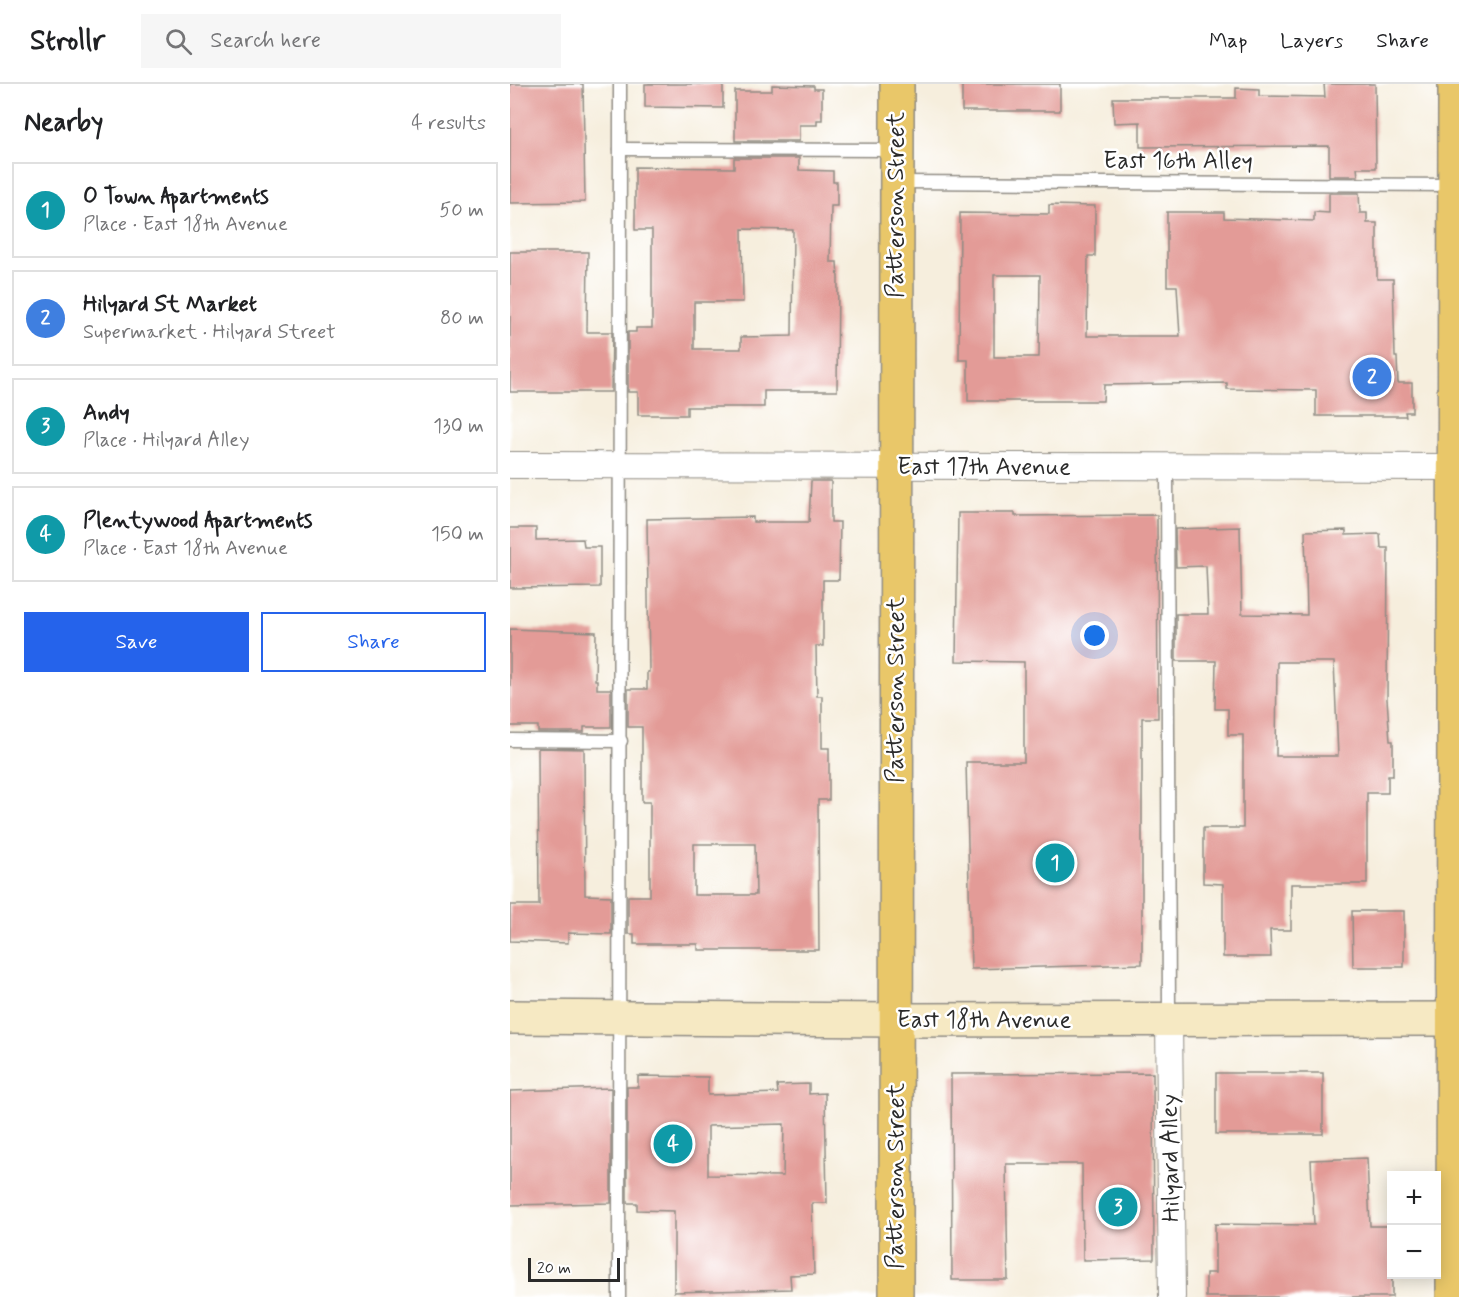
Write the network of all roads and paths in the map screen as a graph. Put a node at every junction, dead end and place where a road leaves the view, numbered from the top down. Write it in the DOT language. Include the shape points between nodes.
graph roads {
  1 [pos="620,84"];
  2 [pos="897,84"];
  3 [pos="1455,84"];
  4 [pos="620,149"];
  5 [pos="897,166"];
  6 [pos="1456,185"];
  7 [pos="510,465"];
  8 [pos="621,467"];
  9 [pos="895,467"];
  10 [pos="1167,467"];
  11 [pos="1457,467"];
  12 [pos="510,740"];
  13 [pos="621,741"];
  14 [pos="510,1017"];
  15 [pos="619,1017"];
  16 [pos="1169,1019"];
  17 [pos="1456,1019"];
  18 [pos="896,1020"];
  19 [pos="619,1297"];
  20 [pos="896,1297"];
  21 [pos="1172,1297"];
  22 [pos="1453,1297"];
  1 -- 4 [label="lane"];
  2 -- 5 [label="main road, Patterson Street"];
  3 -- 6 [label="main road"];
  4 -- 5 [label="lane, East 16th Alley"];
  4 -- 8 [label="lane"];
  5 -- 6 [label="lane, East 16th Alley"];
  5 -- 9 [label="main road, Patterson Street"];
  6 -- 11 [label="main road"];
  7 -- 8 [label="street, East 17th Avenue"];
  8 -- 9 [label="street, East 17th Avenue"];
  8 -- 13 [label="lane"];
  9 -- 10 [label="street, East 17th Avenue"];
  9 -- 18 [label="main road, Patterson Street"];
  10 -- 11 [label="street, East 17th Avenue"];
  10 -- 16 [label="lane"];
  11 -- 17 [label="main road"];
  12 -- 13 [label="lane"];
  13 -- 15 [label="lane"];
  14 -- 15 [label="main road, East 18th Avenue"];
  15 -- 18 [label="main road, East 18th Avenue"];
  15 -- 19 [label="lane"];
  16 -- 17 [label="main road, East 18th Avenue"];
  16 -- 18 [label="main road, East 18th Avenue"];
  16 -- 21 [label="street, Hilyard Alley"];
  17 -- 22 [label="main road"];
  18 -- 20 [label="main road, Patterson Street"];
}
